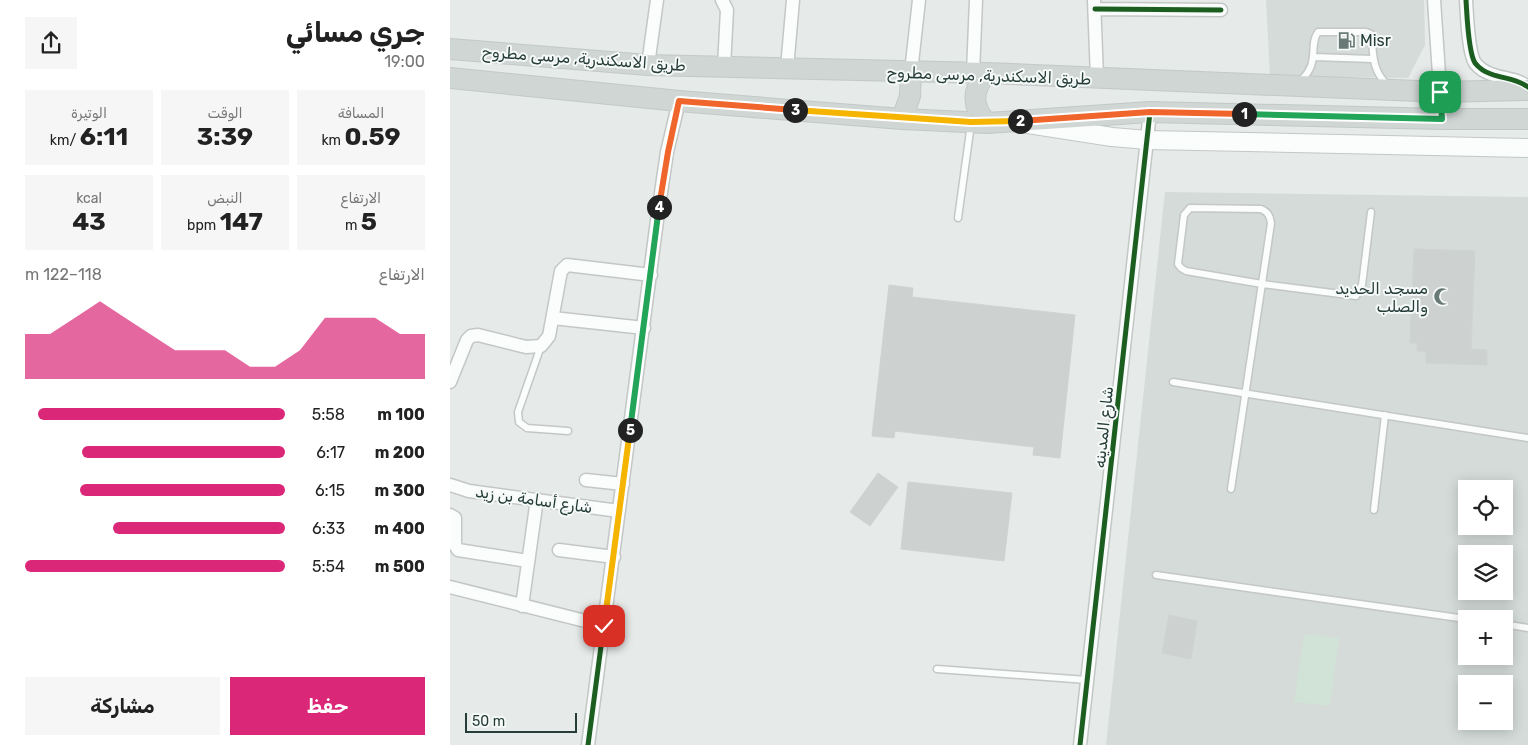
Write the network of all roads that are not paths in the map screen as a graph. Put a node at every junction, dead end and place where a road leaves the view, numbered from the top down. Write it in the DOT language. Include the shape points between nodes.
graph roads {
  1 [pos="657,0"];
  2 [pos="722,0"];
  3 [pos="792,0"];
  4 [pos="919,0"];
  5 [pos="976,0"];
  6 [pos="1434,0"];
  7 [pos="1466,0"];
  8 [pos="1094,5"];
  9 [pos="1221,10"];
  10 [pos="450,48"];
  11 [pos="1314,57"];
  12 [pos="1372,59"];
  13 [pos="648,65"];
  14 [pos="724,66"];
  15 [pos="787,68"];
  16 [pos="911,72"];
  17 [pos="980,73"];
  18 [pos="450,78"];
  19 [pos="1097,78"];
  20 [pos="1293,86"];
  21 [pos="1528,88"];
  22 [pos="1391,90"];
  23 [pos="1440,92"];
  24 [pos="679,101"];
  25 [pos="1150,112"];
  26 [pos="902,119"];
  27 [pos="1442,119"];
  28 [pos="1528,119"];
  29 [pos="1016,122"];
  30 [pos="979,123"];
  31 [pos="1148,140"];
  32 [pos="1528,148"];
  33 [pos="1371,212"];
  34 [pos="958,218"];
  35 [pos="651,275"];
  36 [pos="1262,284"];
  37 [pos="553,318"];
  38 [pos="644,328"];
  39 [pos="540,346"];
  40 [pos="450,382"];
  41 [pos="1173,382"];
  42 [pos="1245,394"];
  43 [pos="1385,415"];
  44 [pos="568,431"];
  45 [pos="1528,438"];
  46 [pos="586,480"];
  47 [pos="623,484"];
  48 [pos="450,485"];
  49 [pos="1230,489"];
  50 [pos="537,500"];
  51 [pos="1374,510"];
  52 [pos="619,511"];
  53 [pos="450,515"];
  54 [pos="559,550"];
  55 [pos="614,557"];
  56 [pos="528,561"];
  57 [pos="1156,574"];
  58 [pos="450,587"];
  59 [pos="522,606"];
  60 [pos="1458,618"];
  61 [pos="604,626"];
  62 [pos="1513,626"];
  63 [pos="1528,628"];
  64 [pos="936,669"];
  65 [pos="1087,680"];
  66 [pos="588,745"];
  67 [pos="1080,745"];
  1 -- 13 [label="street"];
  2 -- 14 [label="street" via="727,10"];
  3 -- 15 [label="street"];
  4 -- 16 [label="street"];
  5 -- 17 [label="street"];
  6 -- 23 [label="street"];
  7 -- 21 [label="street" via="1474,62 1482,70 1514,79"];
  8 -- 9 [label="street"];
  8 -- 19 [label="street"];
  10 -- 13 [label="main road, طريق الاسكندرية, مرسى مطروح"];
  11 -- 12 [label="lane"];
  11 -- 12 [label="lane" via="1318,32 1366,32 1371,34"];
  11 -- 20 [label="lane" via="1310,69"];
  12 -- 22 [label="lane"];
  13 -- 14 [label="main road, طريق الاسكندرية, مرسى مطروح"];
  14 -- 15 [label="main road, طريق الاسكندرية, مرسى مطروح"];
  15 -- 16 [label="main road, طريق الاسكندرية, مرسى مطروح"];
  16 -- 17 [label="main road, طريق الاسكندرية, مرسى مطروح"];
  16 -- 26 [label="main road" via="910,96"];
  17 -- 19 [label="main road, طريق الاسكندرية, مرسى مطروح"];
  17 -- 30 [label="main road" via="975,93"];
  18 -- 24 [label="main road, طريق الاسكندرية, مرسى مطروح"];
  19 -- 20 [label="main road, طريق الاسكندرية, مرسى مطروح"];
  20 -- 22 [label="main road, طريق الاسكندرية, مرسى مطروح"];
  21 -- 23 [label="main road, طريق الاسكندرية, مرسى مطروح"];
  22 -- 23 [label="main road, طريق الاسكندرية, مرسى مطروح"];
  23 -- 27 [label="street"];
  24 -- 26 [label="main road, طريق الاسكندرية, مرسى مطروح"];
  24 -- 35 [label="street" via="662,182"];
  25 -- 27 [label="main road, طريق الاسكندرية, مرسى مطروح"];
  25 -- 29 [label="main road, طريق الاسكندرية, مرسى مطروح"];
  25 -- 31 [label="street, شارع المدينه"];
  26 -- 30 [label="main road, طريق الاسكندرية, مرسى مطروح"];
  27 -- 28 [label="main road, طريق الاسكندرية, مرسى مطروح"];
  29 -- 30 [label="main road, طريق الاسكندرية, مرسى مطروح"];
  29 -- 31 [label="main road"];
  30 -- 34 [label="lane"];
  31 -- 32 [label="main road"];
  31 -- 65 [label="street, شارع المدينه"];
  33 -- 36 [label="lane" via="1362,285 1356,296"];
  35 -- 37 [label="street" via="566,265 561,271"];
  35 -- 38 [label="street"];
  36 -- 36 [label="lane" via="1271,224 1266,212 1261,209 1207,208 1186,211 1178,264 1181,268"];
  36 -- 42 [label="lane"];
  37 -- 38 [label="street"];
  37 -- 39 [label="street" via="549,336"];
  38 -- 47 [label="street"];
  39 -- 40 [label="street" via="526,347 478,335 470,336"];
  39 -- 44 [label="lane" via="518,412 519,422 527,428"];
  41 -- 42 [label="lane"];
  42 -- 43 [label="lane"];
  42 -- 49 [label="lane"];
  43 -- 45 [label="lane"];
  43 -- 51 [label="lane"];
  46 -- 47 [label="street"];
  47 -- 52 [label="street"];
  48 -- 50 [label="street, شارع أسامة بن زيد"];
  50 -- 52 [label="street, شارع أسامة بن زيد"];
  50 -- 56 [label="street"];
  52 -- 55 [label="street"];
  53 -- 56 [label="street" via="456,518 455,545 458,550"];
  54 -- 55 [label="street"];
  55 -- 61 [label="street"];
  56 -- 59 [label="street"];
  57 -- 60 [label="lane"];
  58 -- 59 [label="street"];
  59 -- 61 [label="street"];
  61 -- 66 [label="street"];
  62 -- 63 [label="lane"];
  64 -- 65 [label="lane"];
  65 -- 67 [label="street, شارع المدينه"];
}
